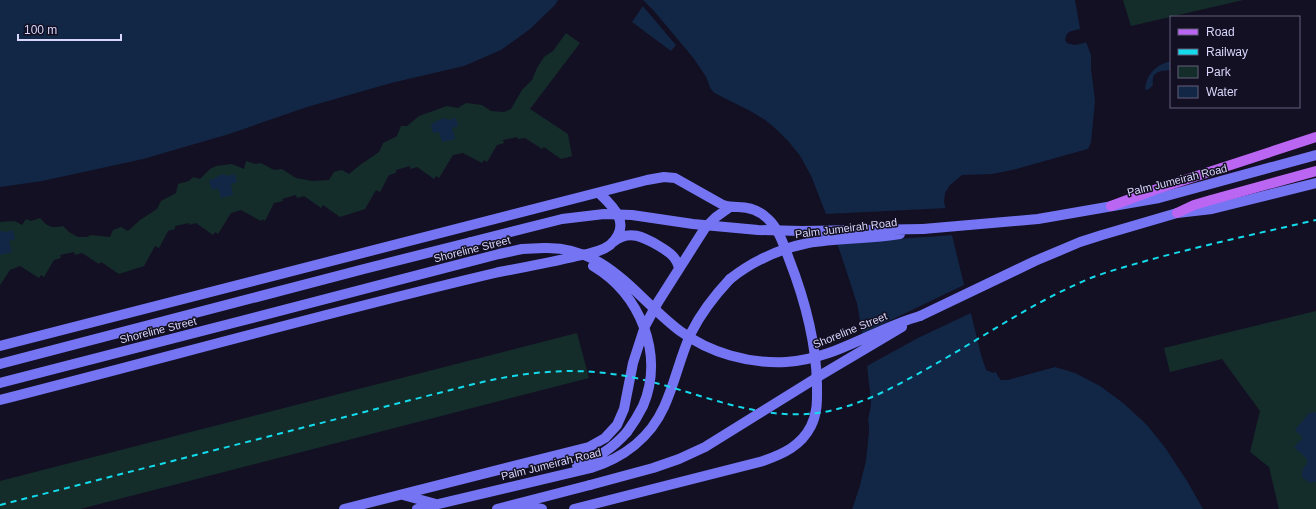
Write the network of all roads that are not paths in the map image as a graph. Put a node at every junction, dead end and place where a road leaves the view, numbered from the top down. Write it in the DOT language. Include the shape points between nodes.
graph roads {
  1 [pos="1316,137"];
  2 [pos="1316,155"];
  3 [pos="1316,171"];
  4 [pos="1316,183"];
  5 [pos="599,193"];
  6 [pos="1112,206"];
  7 [pos="730,207"];
  8 [pos="1177,213"];
  9 [pos="923,229"];
  10 [pos="612,243"];
  11 [pos="544,248"];
  12 [pos="338,259"];
  13 [pos="364,269"];
  14 [pos="679,269"];
  15 [pos="228,287"];
  16 [pos="360,290"];
  17 [pos="209,309"];
  18 [pos="339,312"];
  19 [pos="920,316"];
  20 [pos="237,322"];
  21 [pos="269,330"];
  22 [pos="33,338"];
  23 [pos="0,346"];
  24 [pos="141,346"];
  25 [pos="63,347"];
  26 [pos="0,364"];
  27 [pos="122,368"];
  28 [pos="0,383"];
  29 [pos="0,400"];
  30 [pos="536,480"];
  31 [pos="402,494"];
  32 [pos="436,504"];
  33 [pos="515,504"];
  34 [pos="344,509"];
  35 [pos="417,509"];
  36 [pos="496,509"];
  37 [pos="542,509"];
  38 [pos="574,509"];
  1 -- 6 [label="main road"];
  2 -- 6 [label="main road, Palm Jumeirah Road" via="1159,198"];
  3 -- 8 [label="main road" via="1207,201"];
  4 -- 8 [label="main road" via="1212,209"];
  5 -- 7 [label="main road" via="647,180 671,177"];
  5 -- 10 [label="main road" via="615,209 620,220 618,232"];
  5 -- 12 [label="main road"];
  6 -- 9 [label="main road, Palm Jumeirah Road" via="1038,219"];
  7 -- 14 [label="main road" via="705,228"];
  7 -- 38 [label="main road" via="754,210 768,218 778,232 790,261 806,308 815,353 817,403 811,426 797,445 781,455 764,461"];
  8 -- 19 [label="main road" via="1080,242 1021,267"];
  9 -- 13 [label="main road, Shoreline Street, bridge" via="758,230 604,214 562,219"];
  9 -- 30 [label="main road, Palm Jumeirah Road, bridge" via="887,236 798,245 758,261 730,279 698,320 663,408 641,439 626,452 600,465"];
  10 -- 14 [label="main road" via="626,235 642,236 671,254"];
  10 -- 18 [label="main road" via="596,252 496,273"];
  11 -- 16 [label="main road, Shoreline Street" via="510,251"];
  11 -- 19 [label="main road, Shoreline Street, bridge" via="570,250 603,264 686,334 713,349 749,360 786,362 823,355"];
  11 -- 30 [label="main road, bridge" via="584,261 603,272 627,294 643,323 648,344 650,375 648,391 638,415 627,432 608,450 594,459"];
  12 -- 13 [label="main road"];
  12 -- 15 [label="main road"];
  13 -- 17 [label="main road, Shoreline Street"];
  14 -- 31 [label="main road" via="645,326 633,363 624,409 617,425 605,438 588,447"];
  15 -- 17 [label="main road"];
  15 -- 22 [label="main road"];
  16 -- 18 [label="main road"];
  16 -- 20 [label="main road, Shoreline Street"];
  17 -- 25 [label="main road, Shoreline Street"];
  18 -- 21 [label="main road"];
  19 -- 33 [label="main road, bridge" via="680,459"];
  20 -- 21 [label="main road"];
  20 -- 24 [label="main road, Shoreline Street"];
  21 -- 27 [label="main road"];
  22 -- 23 [label="main road"];
  22 -- 25 [label="main road"];
  24 -- 27 [label="main road"];
  24 -- 28 [label="main road, Shoreline Street"];
  25 -- 26 [label="main road, Shoreline Street"];
  27 -- 29 [label="main road"];
  30 -- 32 [label="main road, Palm Jumeirah Road"];
  31 -- 32 [label="main road"];
  31 -- 34 [label="main road"];
  32 -- 35 [label="main road, Palm Jumeirah Road"];
  33 -- 36 [label="main road"];
  33 -- 37 [label="main road"];
}
